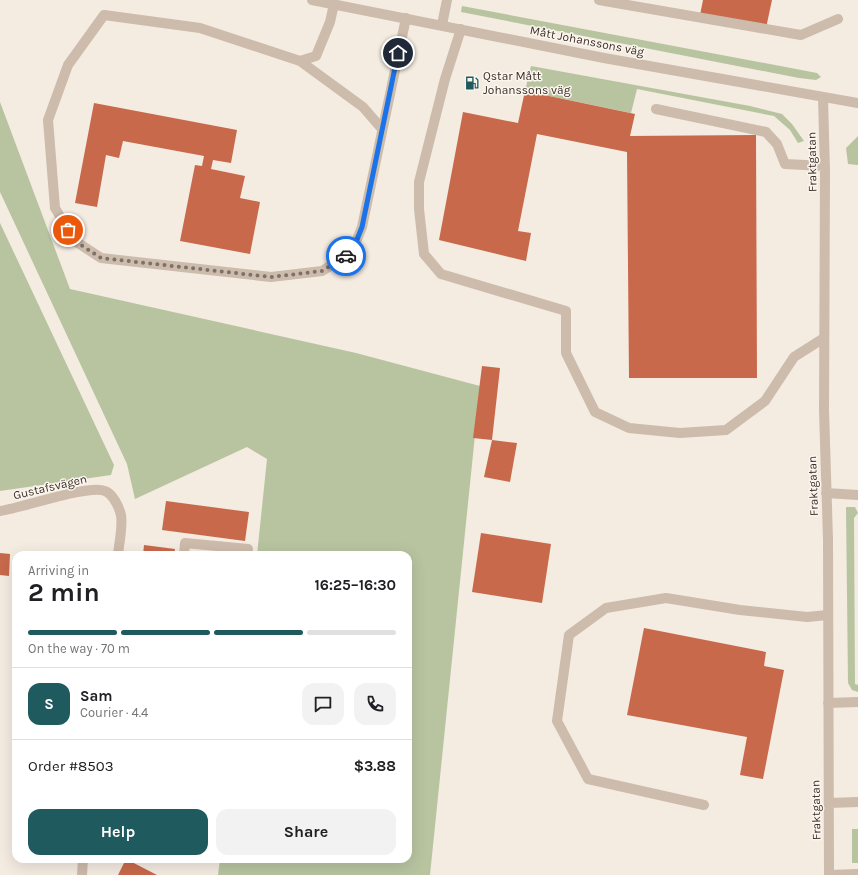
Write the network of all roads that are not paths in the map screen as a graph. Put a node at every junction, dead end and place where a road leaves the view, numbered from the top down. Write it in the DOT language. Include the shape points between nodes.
graph roads {
  1 [pos="312,0"];
  2 [pos="447,0"];
  3 [pos="599,0"];
  4 [pos="334,4"];
  5 [pos="406,18"];
  6 [pos="838,20"];
  7 [pos="442,26"];
  8 [pos="461,29"];
  9 [pos="300,61"];
  10 [pos="823,97"];
  11 [pos="858,103"];
  12 [pos="656,109"];
  13 [pos="382,129"];
  14 [pos="825,166"];
  15 [pos="824,338"];
  16 [pos="826,493"];
  17 [pos="858,495"];
  18 [pos="0,511"];
  19 [pos="248,549"];
  20 [pos="119,551"];
  21 [pos="184,551"];
  22 [pos="828,615"];
  23 [pos="858,702"];
  24 [pos="828,703"];
  25 [pos="858,802"];
  26 [pos="828,803"];
  27 [pos="704,805"];
  28 [pos="83,863"];
  29 [pos="858,874"];
  30 [pos="82,875"];
  31 [pos="829,875"];
  1 -- 4 [label="street, Mått Johanssons väg"];
  2 -- 7 [label="street"];
  3 -- 6 [label="street" via="801,35"];
  4 -- 5 [label="street, Mått Johanssons väg"];
  4 -- 9 [label="street" via="330,22 316,56"];
  5 -- 7 [label="street, Mått Johanssons väg"];
  5 -- 13 [label="street"];
  7 -- 8 [label="street, Mått Johanssons väg"];
  8 -- 10 [label="street, Mått Johanssons väg" via="604,58"];
  8 -- 15 [label="street" via="445,79 419,182 424,254 441,274 566,311 566,352 595,412 629,428 680,433 726,430 765,401 794,357"];
  9 -- 13 [label="street" via="363,107"];
  9 -- 13 [label="street" via="200,28 104,15 68,65 48,120 55,208 75,241 101,258 271,277 322,271 352,252 362,227"];
  10 -- 11 [label="street, Mått Johanssons väg"];
  10 -- 14 [label="street, Fraktgatan"];
  12 -- 14 [label="street" via="766,132 777,144 785,164"];
  14 -- 15 [label="street, Fraktgatan"];
  15 -- 16 [label="street, Fraktgatan"];
  16 -- 17 [label="street"];
  16 -- 22 [label="street, Fraktgatan"];
  18 -- 20 [label="street, Gustafsvägen" via="91,489 107,491 121,515"];
  19 -- 21 [label="street" via="185,543"];
  22 -- 24 [label="street, Fraktgatan"];
  22 -- 27 [label="street" via="807,617 747,611 666,598 606,608 569,635 557,721 588,779"];
  23 -- 24 [label="street"];
  24 -- 26 [label="street, Fraktgatan"];
  25 -- 26 [label="street"];
  26 -- 31 [label="street, Fraktgatan"];
  28 -- 30 [label="street"];
  29 -- 31 [label="street"];
}
